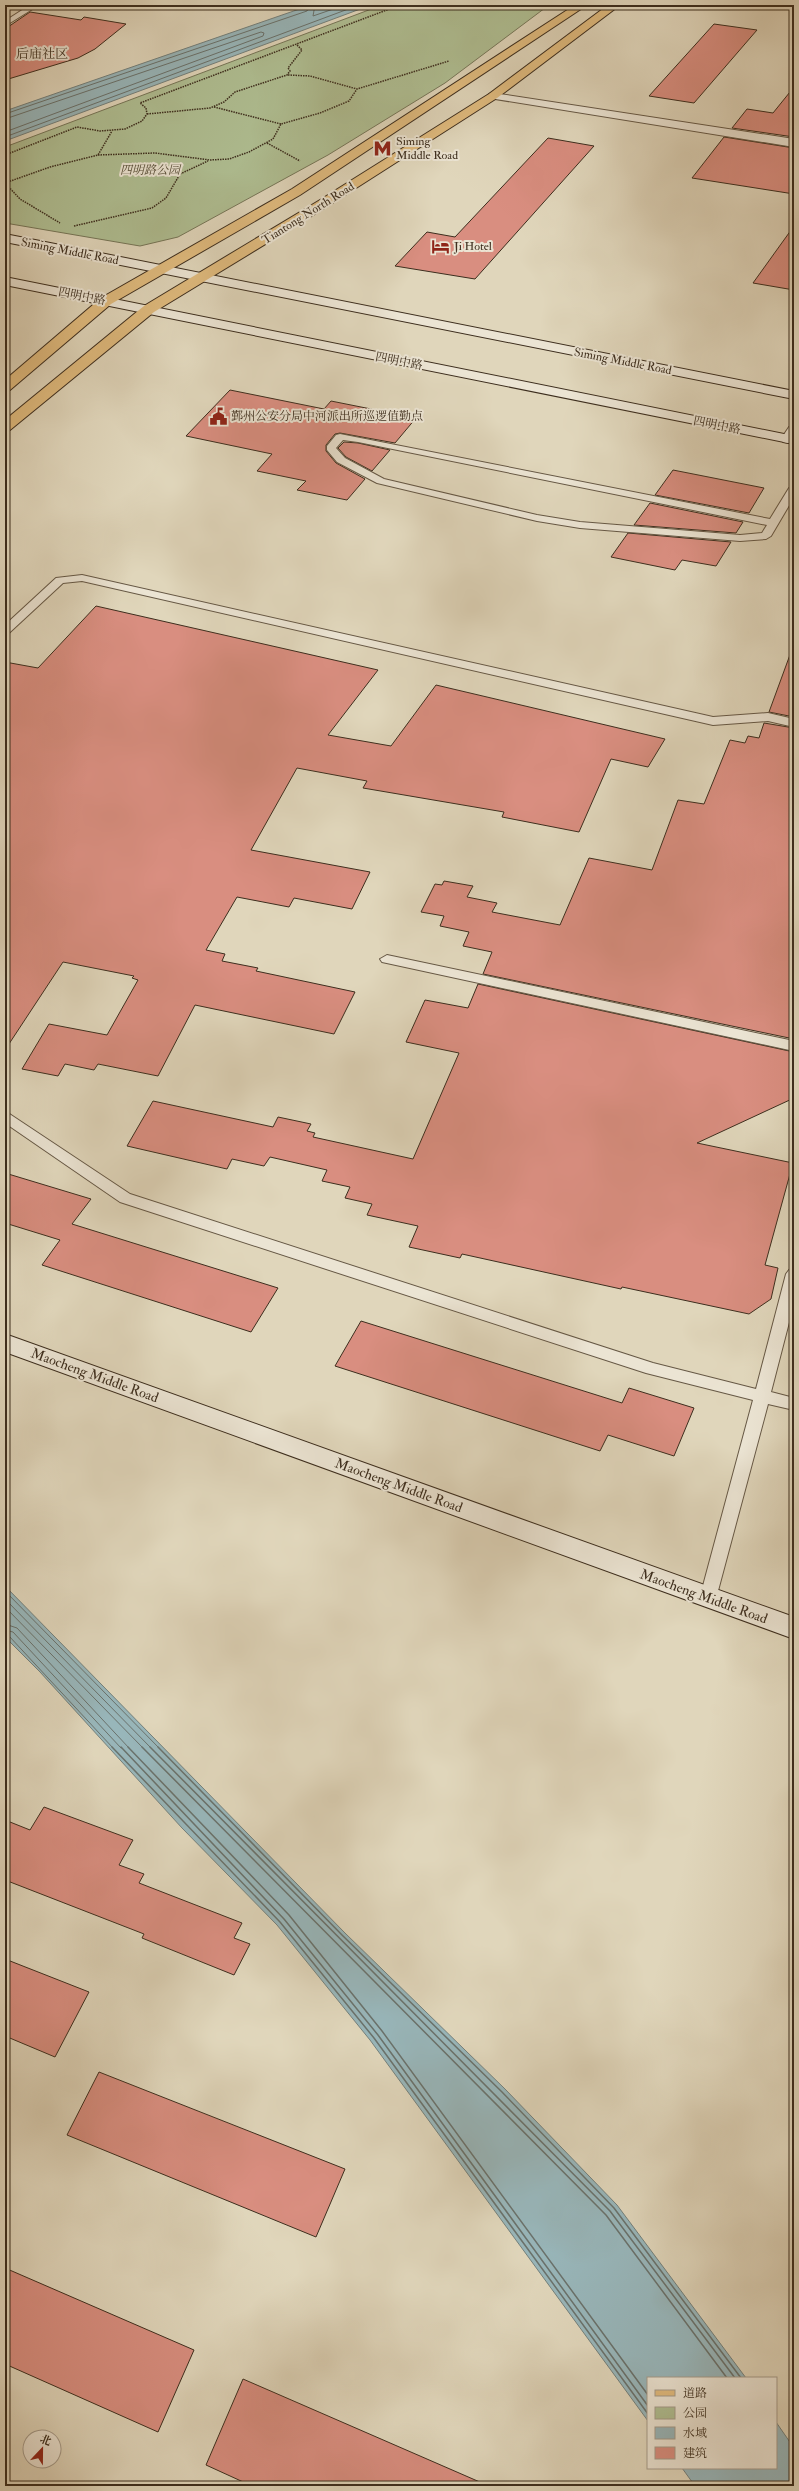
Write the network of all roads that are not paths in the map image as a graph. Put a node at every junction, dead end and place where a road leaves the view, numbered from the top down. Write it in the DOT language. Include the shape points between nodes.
graph roads {
  1 [pos="35,5"];
  2 [pos="582,5"];
  3 [pos="615,5"];
  4 [pos="5,24"];
  5 [pos="492,96"];
  6 [pos="794,143"];
  7 [pos="5,238"];
  8 [pos="162,269"];
  9 [pos="205,277"];
  10 [pos="5,281"];
  11 [pos="106,301"];
  12 [pos="149,310"];
  13 [pos="5,387"];
  14 [pos="794,395"];
  15 [pos="5,427"];
  16 [pos="792,437"];
  17 [pos="794,488"];
  18 [pos="773,523"];
  19 [pos="5,631"];
  20 [pos="794,723"];
  21 [pos="386,959"];
  22 [pos="794,1046"];
  23 [pos="5,1116"];
  24 [pos="794,1274"];
  25 [pos="5,1342"];
  26 [pos="762,1396"];
  27 [pos="794,1404"];
  28 [pos="709,1597"];
  29 [pos="794,1628"];
  1 -- 4 [label="lane"];
  2 -- 8 [label="main road" via="296,192"];
  3 -- 5 [label="main road, Tiantong North Road"];
  5 -- 6 [label="main road"];
  5 -- 9 [label="main road, Tiantong North Road"];
  7 -- 8 [label="main road, Siming Middle Road"];
  8 -- 9 [label="main road, Siming Middle Road"];
  8 -- 11 [label="main road"];
  9 -- 12 [label="main road, Tiantong North Road"];
  9 -- 14 [label="main road, Siming Middle Road"];
  10 -- 11 [label="main road, 四明中路"];
  11 -- 12 [label="main road, 四明中路"];
  11 -- 13 [label="main road"];
  12 -- 15 [label="main road, Tiantong North Road"];
  12 -- 16 [label="main road, 四明中路"];
  17 -- 18 [label="lane"];
  18 -- 18 [label="lane" via="766,536 740,538 537,518 381,481 341,460 331,448 340,437 358,439"];
  19 -- 20 [label="lane" via="60,580 82,578 713,721 768,717"];
  21 -- 22 [label="lane"];
  23 -- 26 [label="lane" via="125,1198 652,1369"];
  24 -- 26 [label="lane"];
  25 -- 28 [label="main road, Maocheng Middle Road"];
  26 -- 27 [label="lane"];
  26 -- 28 [label="lane"];
  28 -- 29 [label="main road, Maocheng Middle Road"];
}
